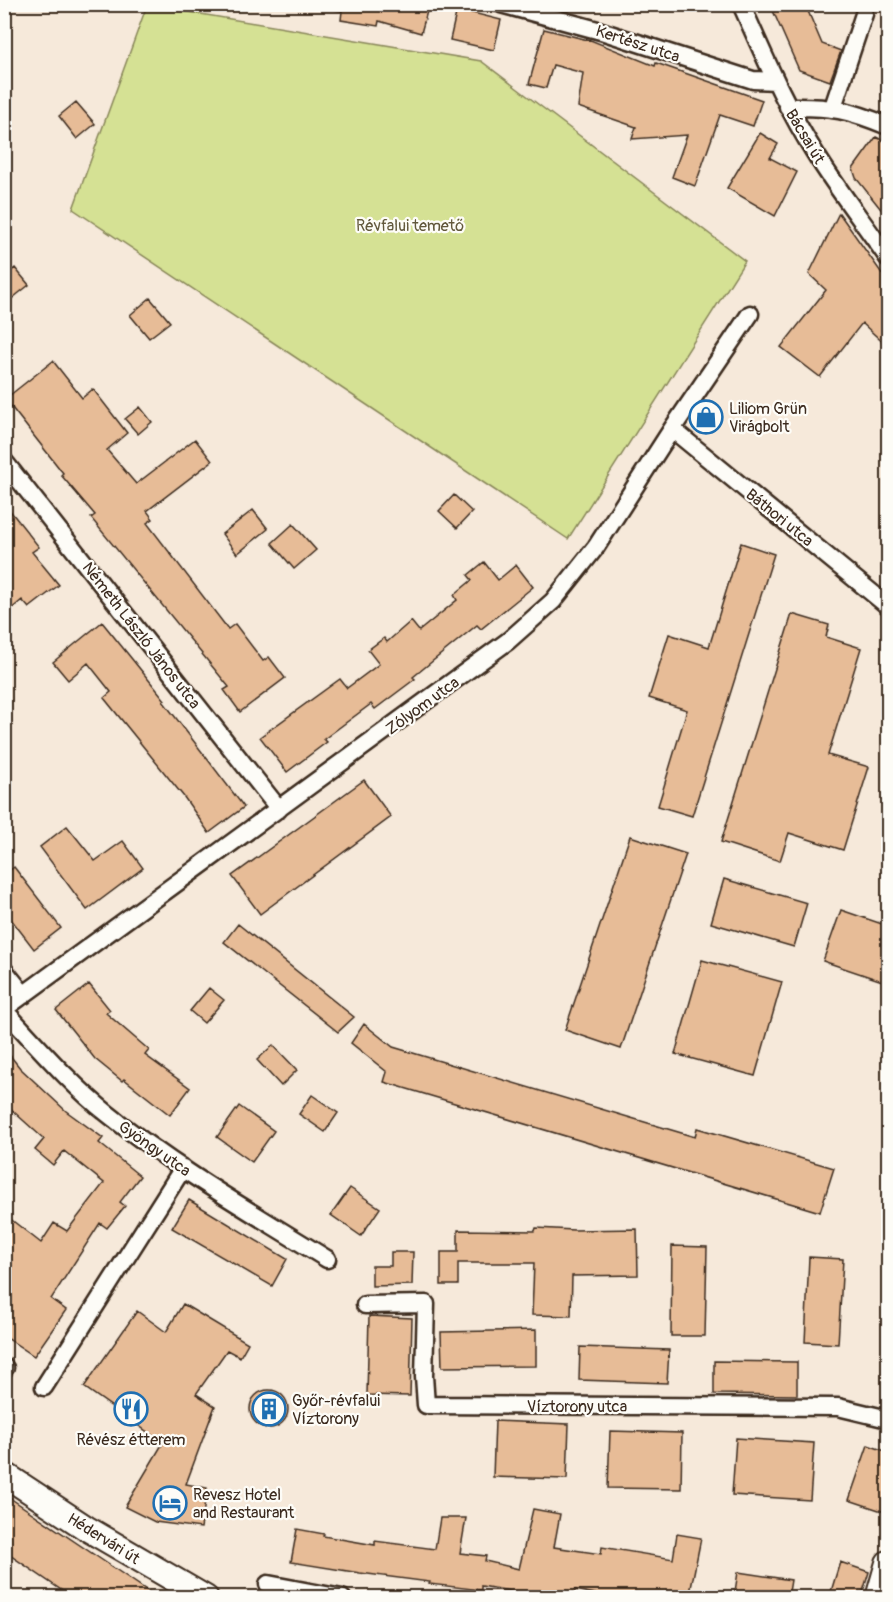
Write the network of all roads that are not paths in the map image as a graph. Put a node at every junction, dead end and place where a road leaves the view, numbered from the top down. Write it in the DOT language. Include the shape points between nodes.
graph roads {
  1 [pos="501,4"];
  2 [pos="741,4"];
  3 [pos="864,14"];
  4 [pos="775,81"];
  5 [pos="788,107"];
  6 [pos="833,107"];
  7 [pos="888,126"];
  8 [pos="888,258"];
  9 [pos="750,314"];
  10 [pos="672,429"];
  11 [pos="4,460"];
  12 [pos="888,606"];
  13 [pos="279,809"];
  14 [pos="4,970"];
  15 [pos="24,995"];
  16 [pos="4,1010"];
  17 [pos="183,1168"];
  18 [pos="327,1259"];
  19 [pos="365,1305"];
  20 [pos="44,1387"];
  21 [pos="888,1419"];
  22 [pos="4,1474"];
  23 [pos="888,1563"];
  24 [pos="268,1584"];
  25 [pos="206,1598"];
  26 [pos="342,1598"];
  27 [pos="878,1598"];
  1 -- 4 [label="street, Kertész utca" via="601,30 753,80"];
  2 -- 4 [label="street, Bácsai út"];
  3 -- 6 [label="street"];
  4 -- 5 [label="street, Bácsai út"];
  5 -- 6 [label="street"];
  5 -- 8 [label="street, Bácsai út" via="815,154"];
  6 -- 7 [label="street"];
  9 -- 10 [label="street, Zólyom utca"];
  10 -- 12 [label="street, Báthori utca"];
  10 -- 13 [label="street, Zólyom utca" via="596,547 553,601 508,641"];
  11 -- 13 [label="street, Németh László János utca"];
  13 -- 15 [label="street, Zólyom utca"];
  14 -- 15 [label="street"];
  15 -- 16 [label="street, Zólyom utca"];
  16 -- 17 [label="street, Gyöngy utca" via="108,1114"];
  17 -- 18 [label="street, Gyöngy utca"];
  17 -- 20 [label="street"];
  19 -- 21 [label="street, Víztorony utca" via="426,1304 426,1405 838,1407"];
  22 -- 25 [label="street, Hédervári út" via="86,1528"];
  23 -- 27 [label="street"];
  24 -- 26 [label="street"];
}
